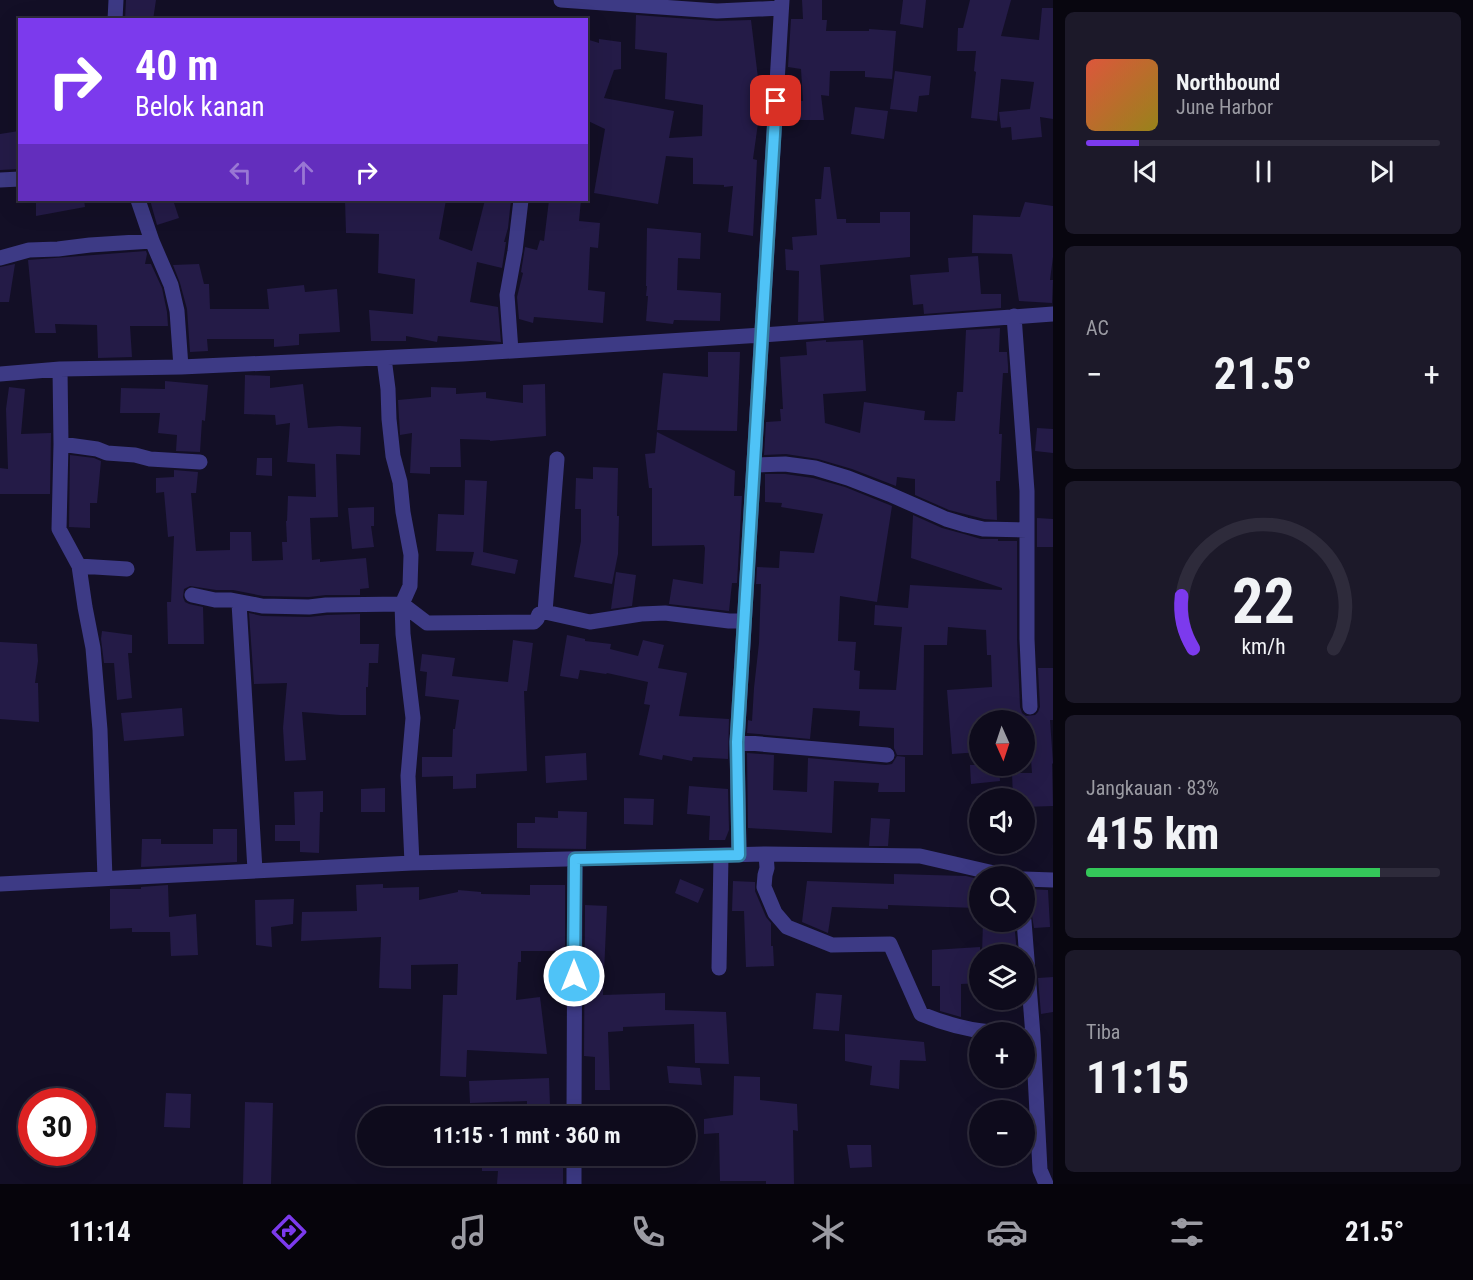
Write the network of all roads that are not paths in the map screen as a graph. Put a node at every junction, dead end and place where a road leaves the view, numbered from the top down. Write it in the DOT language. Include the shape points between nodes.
graph roads {
  1 [pos="116,0"];
  2 [pos="561,0"];
  3 [pos="781,4"];
  4 [pos="115,18"];
  5 [pos="18,179"];
  6 [pos="0,180"];
  7 [pos="138,201"];
  8 [pos="520,201"];
  9 [pos="152,242"];
  10 [pos="0,258"];
  11 [pos="1053,314"];
  12 [pos="1014,316"];
  13 [pos="762,335"];
  14 [pos="511,351"];
  15 [pos="384,358"];
  16 [pos="182,367"];
  17 [pos="60,369"];
  18 [pos="0,374"];
  19 [pos="61,444"];
  20 [pos="556,459"];
  21 [pos="200,462"];
  22 [pos="754,465"];
  23 [pos="1027,530"];
  24 [pos="79,566"];
  25 [pos="127,569"];
  26 [pos="192,595"];
  27 [pos="239,603"];
  28 [pos="402,604"];
  29 [pos="545,612"];
  30 [pos="744,621"];
  31 [pos="1030,707"];
  32 [pos="737,742"];
  33 [pos="887,755"];
  34 [pos="766,854"];
  35 [pos="739,855"];
  36 [pos="721,856"];
  37 [pos="575,859"];
  38 [pos="412,863"];
  39 [pos="969,867"];
  40 [pos="255,870"];
  41 [pos="105,879"];
  42 [pos="1035,879"];
  43 [pos="1053,880"];
  44 [pos="0,884"];
  45 [pos="1024,932"];
  46 [pos="719,968"];
  47 [pos="1028,1022"];
  48 [pos="969,1029"];
  49 [pos="1034,1088"];
  50 [pos="574,1106"];
  51 [pos="574,1166"];
  52 [pos="574,1184"];
  53 [pos="1046,1184"];
  1 -- 4 [label="street"];
  2 -- 3 [label="street" via="717,11"];
  3 -- 13 [label="street"];
  5 -- 6 [label="street"];
  7 -- 9 [label="street"];
  8 -- 14 [label="street" via="507,295"];
  9 -- 10 [label="street" via="29,250"];
  9 -- 16 [label="street" via="171,285"];
  11 -- 12 [label="street"];
  12 -- 13 [label="street"];
  12 -- 23 [label="street"];
  13 -- 14 [label="street"];
  13 -- 22 [label="street"];
  14 -- 15 [label="street"];
  15 -- 16 [label="street"];
  15 -- 28 [label="street" via="393,456 411,555 410,586"];
  16 -- 17 [label="street"];
  17 -- 18 [label="street"];
  17 -- 19 [label="street"];
  19 -- 21 [label="street" via="150,459"];
  19 -- 24 [label="street" via="59,529"];
  20 -- 29 [label="street"];
  22 -- 23 [label="street" via="814,468 966,525"];
  22 -- 30 [label="street"];
  23 -- 31 [label="street"];
  24 -- 25 [label="street"];
  24 -- 41 [label="street" via="93,648 100,730"];
  26 -- 27 [label="street"];
  27 -- 28 [label="street" via="297,607"];
  27 -- 40 [label="street"];
  28 -- 29 [label="street" via="427,623 534,622"];
  28 -- 38 [label="street" via="413,718 408,776"];
  29 -- 30 [label="street" via="590,622 665,613"];
  30 -- 32 [label="street"];
  32 -- 33 [label="street"];
  32 -- 35 [label="street"];
  34 -- 35 [label="street"];
  34 -- 39 [label="street" via="920,856"];
  34 -- 48 [label="street" via="764,887 787,927 832,945 890,944 921,1014"];
  35 -- 36 [label="street"];
  36 -- 37 [label="street"];
  36 -- 46 [label="street"];
  37 -- 38 [label="street"];
  37 -- 50 [label="street"];
  38 -- 40 [label="street"];
  40 -- 41 [label="street"];
  41 -- 44 [label="street"];
  42 -- 43 [label="street"];
  45 -- 47 [label="street"];
  49 -- 53 [label="street" via="1041,1170"];
  51 -- 52 [label="street"];
}
